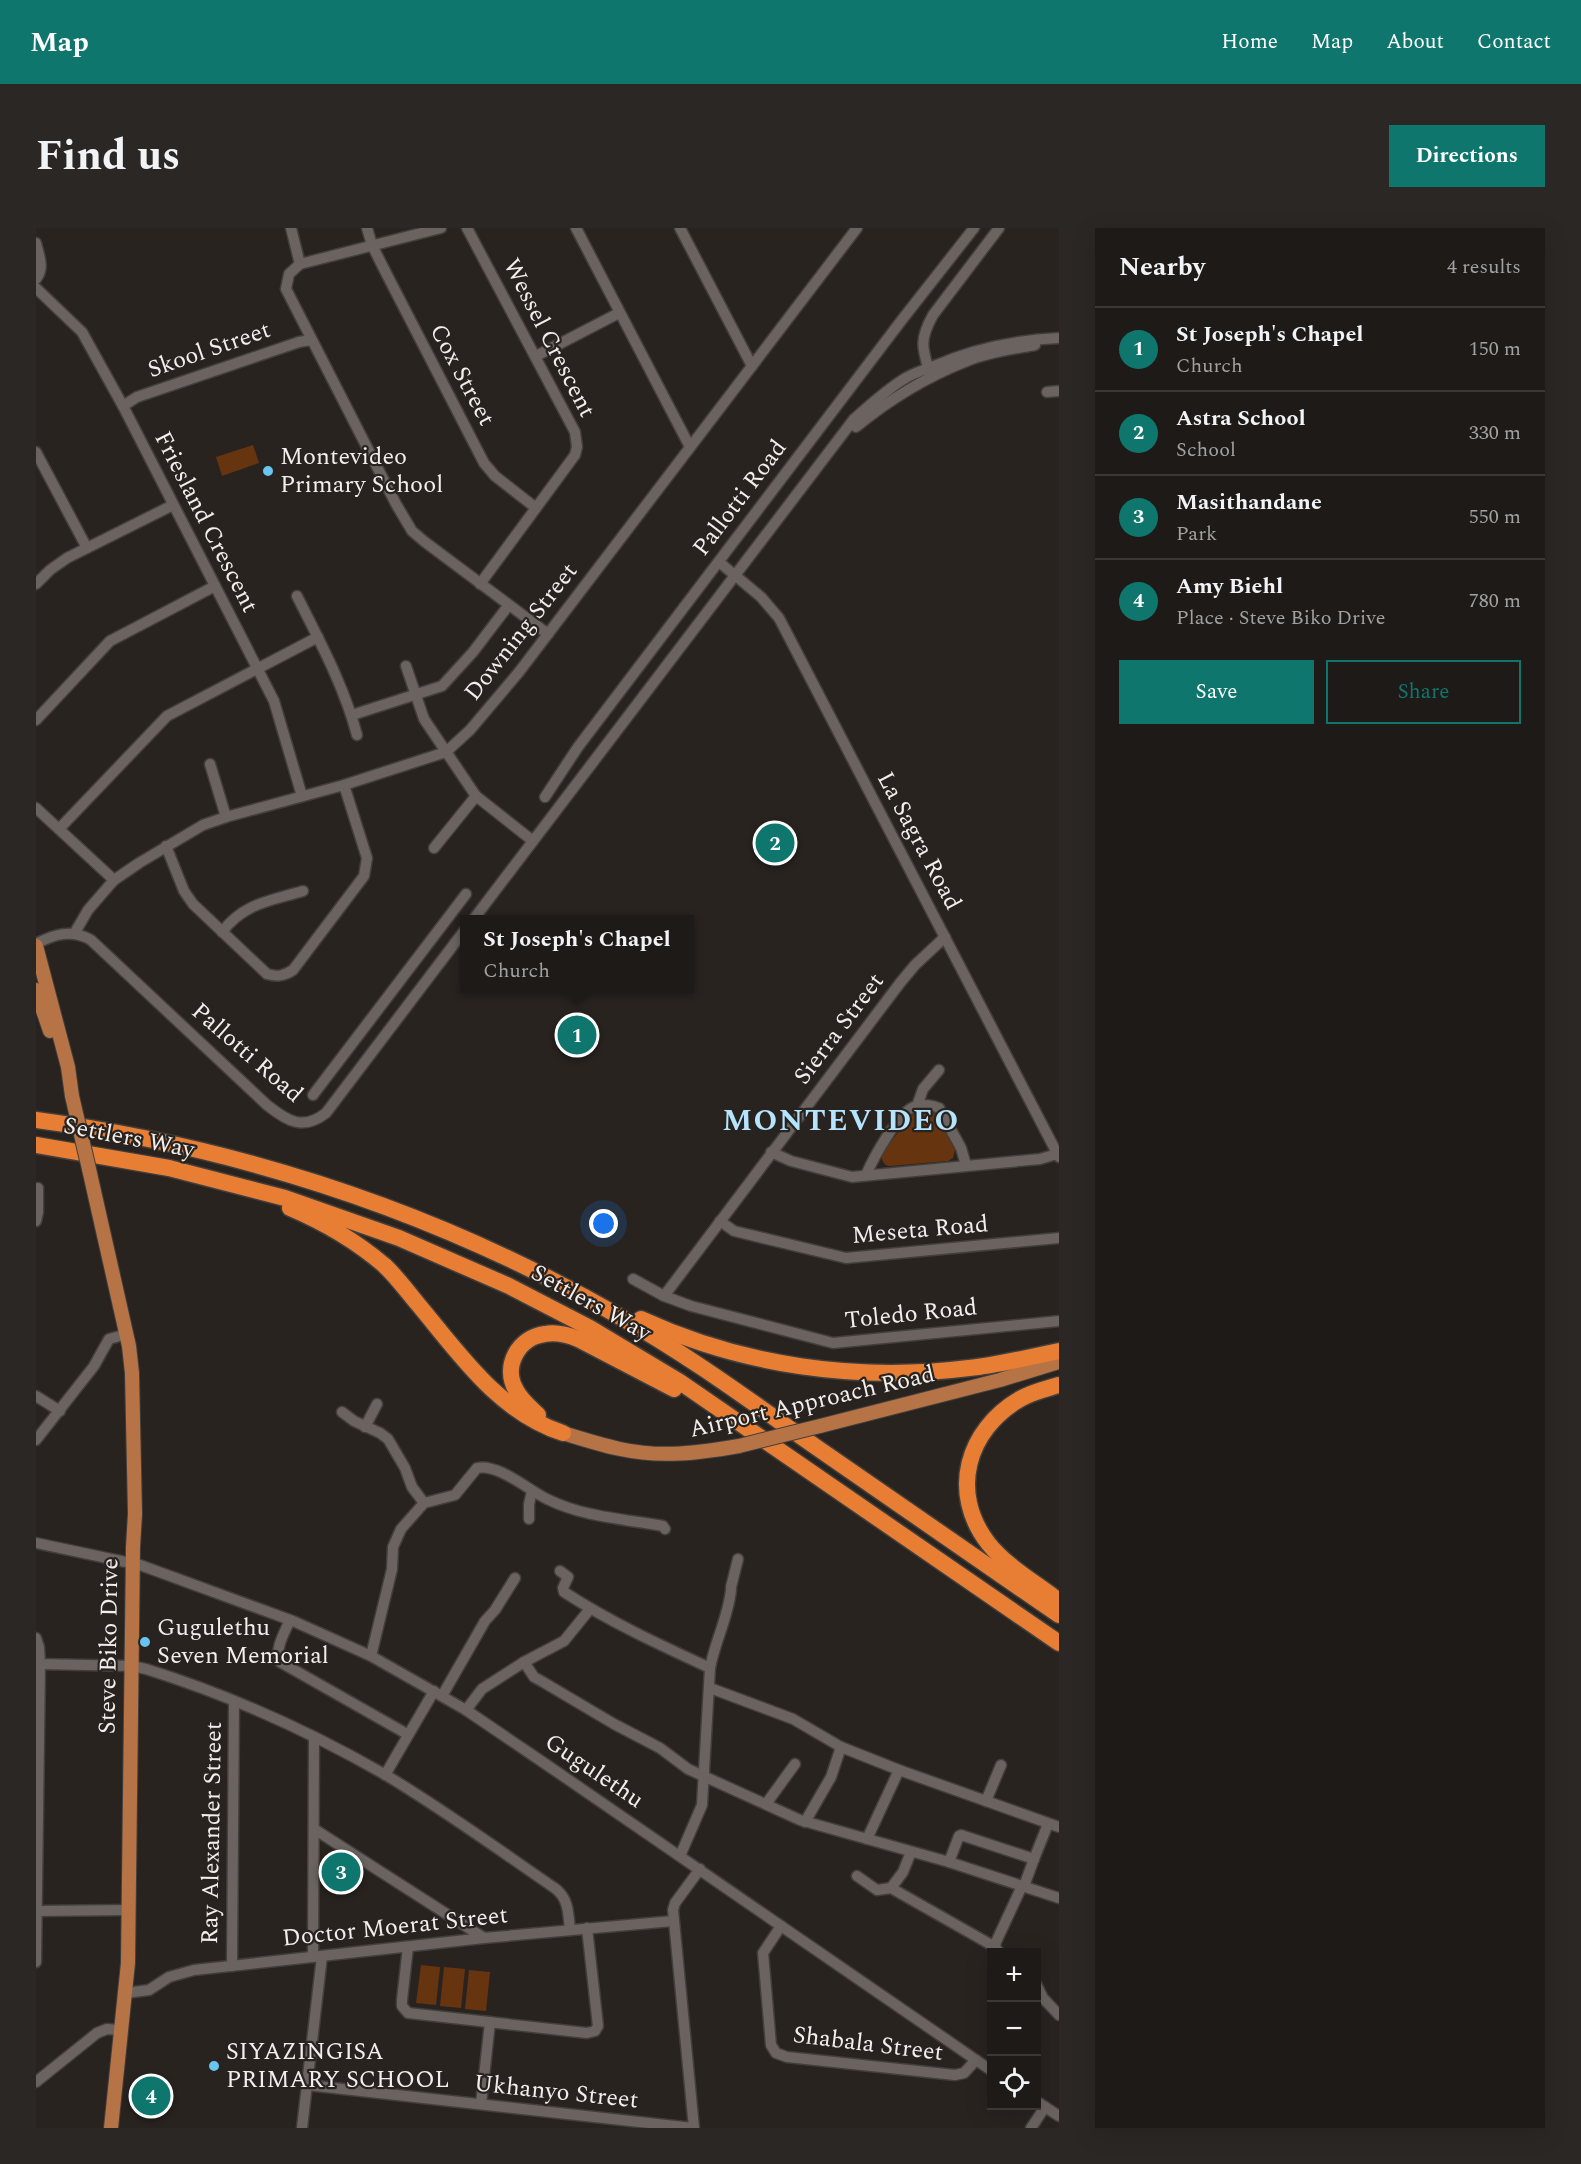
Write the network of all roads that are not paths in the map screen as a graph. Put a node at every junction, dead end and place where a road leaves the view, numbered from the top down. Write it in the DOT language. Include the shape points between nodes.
graph roads {
  1 [pos="291,228"];
  2 [pos="366,228"];
  3 [pos="441,228"];
  4 [pos="467,228"];
  5 [pos="680,228"];
  6 [pos="857,228"];
  7 [pos="974,228"];
  8 [pos="999,228"];
  9 [pos="579,229"];
  10 [pos="36,243"];
  11 [pos="372,245"];
  12 [pos="300,264"];
  13 [pos="944,266"];
  14 [pos="961,278"];
  15 [pos="36,279"];
  16 [pos="36,288"];
  17 [pos="619,313"];
  18 [pos="1059,338"];
  19 [pos="311,340"];
  20 [pos="1059,344"];
  21 [pos="536,356"];
  22 [pos="752,366"];
  23 [pos="929,373"];
  24 [pos="1059,391"];
  25 [pos="1047,392"];
  26 [pos="123,406"];
  27 [pos="690,447"];
  28 [pos="36,452"];
  29 [pos="173,505"];
  30 [pos="536,508"];
  31 [pos="87,548"];
  32 [pos="719,562"];
  33 [pos="735,576"];
  34 [pos="36,584"];
  35 [pos="480,584"];
  36 [pos="215,586"];
  37 [pos="297,596"];
  38 [pos="508,606"];
  39 [pos="548,634"];
  40 [pos="318,637"];
  41 [pos="406,666"];
  42 [pos="257,668"];
  43 [pos="416,695"];
  44 [pos="352,715"];
  45 [pos="36,720"];
  46 [pos="357,735"];
  47 [pos="578,747"];
  48 [pos="446,753"];
  49 [pos="595,760"];
  50 [pos="210,764"];
  51 [pos="344,785"];
  52 [pos="302,796"];
  53 [pos="476,796"];
  54 [pos="545,797"];
  55 [pos="36,808"];
  56 [pos="226,817"];
  57 [pos="59,829"];
  58 [pos="533,841"];
  59 [pos="166,846"];
  60 [pos="434,848"];
  61 [pos="114,880"];
  62 [pos="303,891"];
  63 [pos="466,894"];
  64 [pos="477,915"];
  65 [pos="438,931"];
  66 [pos="222,932"];
  67 [pos="79,935"];
  68 [pos="460,937"];
  69 [pos="945,937"];
  70 [pos="455,943"];
  71 [pos="36,945"];
  72 [pos="36,990"];
  73 [pos="348,1049"];
  74 [pos="365,1062"];
  75 [pos="939,1070"];
  76 [pos="68,1077"];
  77 [pos="313,1095"];
  78 [pos="916,1106"];
  79 [pos="36,1120"];
  80 [pos="36,1145"];
  81 [pos="771,1152"];
  82 [pos="1058,1156"];
  83 [pos="107,1157"];
  84 [pos="966,1165"];
  85 [pos="866,1175"];
  86 [pos="38,1188"];
  87 [pos="36,1221"];
  88 [pos="720,1221"];
  89 [pos="1059,1238"];
  90 [pos="545,1276"];
  91 [pos="633,1279"];
  92 [pos="664,1296"];
  93 [pos="1059,1321"];
  94 [pos="127,1334"];
  95 [pos="1059,1351"];
  96 [pos="1059,1362"];
  97 [pos="1059,1370"];
  98 [pos="1000,1380"];
  99 [pos="1059,1385"];
  100 [pos="36,1396"];
  101 [pos="377,1404"];
  102 [pos="60,1411"];
  103 [pos="342,1412"];
  104 [pos="364,1427"];
  105 [pos="748,1429"];
  106 [pos="563,1433"];
  107 [pos="36,1440"];
  108 [pos="532,1491"];
  109 [pos="424,1503"];
  110 [pos="529,1519"];
  111 [pos="665,1529"];
  112 [pos="36,1543"];
  113 [pos="738,1559"];
  114 [pos="136,1564"];
  115 [pos="560,1571"];
  116 [pos="515,1578"];
  117 [pos="1059,1600"];
  118 [pos="590,1609"];
  119 [pos="1059,1615"];
  120 [pos="290,1620"];
  121 [pos="36,1638"];
  122 [pos="1059,1643"];
  123 [pos="371,1656"];
  124 [pos="524,1662"];
  125 [pos="40,1664"];
  126 [pos="132,1666"];
  127 [pos="710,1668"];
  128 [pos="710,1688"];
  129 [pos="438,1694"];
  130 [pos="234,1701"];
  131 [pos="466,1710"];
  132 [pos="407,1734"];
  133 [pos="314,1737"];
  134 [pos="841,1747"];
  135 [pos="795,1764"];
  136 [pos="1001,1765"];
  137 [pos="898,1770"];
  138 [pos="385,1775"];
  139 [pos="704,1778"];
  140 [pos="37,1792"];
  141 [pos="986,1801"];
  142 [pos="766,1804"];
  143 [pos="805,1822"];
  144 [pos="1054,1825"];
  145 [pos="314,1829"];
  146 [pos="867,1839"];
  147 [pos="911,1852"];
  148 [pos="680,1856"];
  149 [pos="1034,1859"];
  150 [pos="949,1862"];
  151 [pos="700,1869"];
  152 [pos="857,1876"];
  153 [pos="1023,1886"];
  154 [pos="891,1888"];
  155 [pos="1059,1898"];
  156 [pos="129,1910"];
  157 [pos="37,1911"];
  158 [pos="673,1921"];
  159 [pos="781,1926"];
  160 [pos="587,1928"];
  161 [pos="570,1930"];
  162 [pos="484,1938"];
  163 [pos="408,1947"];
  164 [pos="994,1948"];
  165 [pos="998,1948"];
  166 [pos="317,1956"];
  167 [pos="36,1962"];
  168 [pos="232,1966"];
  169 [pos="126,1993"];
  170 [pos="1041,1994"];
  171 [pos="1059,2015"];
  172 [pos="490,2022"];
  173 [pos="122,2030"];
  174 [pos="976,2060"];
  175 [pos="987,2068"];
  176 [pos="36,2082"];
  177 [pos="307,2085"];
  178 [pos="481,2104"];
  179 [pos="1041,2104"];
  180 [pos="1038,2110"];
  181 [pos="1059,2116"];
  182 [pos="111,2128"];
  183 [pos="302,2128"];
  184 [pos="693,2128"];
  185 [pos="1031,2128"];
  1 -- 12 [label="street"];
  2 -- 11 [label="street, Cox Street"];
  3 -- 11 [label="street"];
  4 -- 21 [label="street, Wessel Crescent"];
  5 -- 22 [label="street"];
  6 -- 22 [label="street, Downing Street"];
  7 -- 13 [label="street, Pallotti Road"];
  8 -- 14 [label="street"];
  9 -- 17 [label="street"];
  10 -- 15 [label="street" via="42,267"];
  11 -- 12 [label="street"];
  11 -- 30 [label="street, Cox Street" via="484,463"];
  12 -- 19 [label="street" via="289,274 286,288"];
  13 -- 14 [label="street"];
  13 -- 32 [label="street, Pallotti Road"];
  14 -- 23 [label="street" via="926,328 922,346"];
  16 -- 26 [label="street, Friesland Crescent" via="82,332"];
  17 -- 21 [label="street"];
  17 -- 27 [label="street"];
  18 -- 23 [label="street" via="987,347"];
  19 -- 26 [label="street, Skool Street" via="137,397"];
  19 -- 35 [label="street" via="407,524"];
  20 -- 23 [label="street" via="1001,351"];
  21 -- 30 [label="street, Wessel Crescent" via="575,432 577,447"];
  22 -- 27 [label="street, Downing Street"];
  23 -- 33 [label="street, Pallotti Road" via="839,440"];
  24 -- 25 [label="street"];
  26 -- 29 [label="street, Friesland Crescent"];
  27 -- 39 [label="street, Downing Street"];
  28 -- 31 [label="street"];
  29 -- 31 [label="street"];
  29 -- 36 [label="street, Friesland Crescent"];
  30 -- 35 [label="street, Wessel Crescent"];
  31 -- 34 [label="street" via="50,570"];
  32 -- 33 [label="street, La Sagra Road"];
  32 -- 47 [label="street, Pallotti Road"];
  33 -- 49 [label="street, Pallotti Road"];
  33 -- 69 [label="street, La Sagra Road" via="779,618"];
  35 -- 38 [label="street"];
  36 -- 42 [label="street, Friesland Crescent"];
  36 -- 45 [label="street" via="110,640"];
  37 -- 40 [label="street"];
  38 -- 39 [label="street"];
  38 -- 43 [label="street" via="442,686"];
  39 -- 48 [label="street, Downing Street"];
  40 -- 42 [label="street"];
  40 -- 44 [label="street"];
  41 -- 43 [label="street"];
  42 -- 52 [label="street, Friesland Crescent" via="274,701"];
  42 -- 57 [label="street" via="163,719"];
  43 -- 44 [label="street"];
  43 -- 48 [label="street" via="422,715"];
  44 -- 46 [label="street"];
  47 -- 49 [label="street"];
  47 -- 54 [label="street, Pallotti Road"];
  48 -- 51 [label="street, Downing Street"];
  48 -- 53 [label="street"];
  49 -- 58 [label="street, Pallotti Road"];
  50 -- 56 [label="street"];
  51 -- 52 [label="street, Downing Street"];
  51 -- 66 [label="street" via="367,858 366,869 293,970 280,976 267,974"];
  52 -- 56 [label="street, Downing Street"];
  53 -- 58 [label="street"];
  53 -- 60 [label="street"];
  55 -- 57 [label="street"];
  56 -- 59 [label="street, Downing Street"];
  57 -- 61 [label="street"];
  58 -- 64 [label="street, Pallotti Road"];
  59 -- 61 [label="street, Downing Street"];
  59 -- 66 [label="street" via="187,896"];
  61 -- 67 [label="street, Downing Street"];
  62 -- 66 [label="street" via="251,906"];
  63 -- 65 [label="street, Pallotti Road"];
  65 -- 70 [label="street"];
  65 -- 73 [label="street, Pallotti Road"];
  67 -- 71 [label="street" via="53,936"];
  67 -- 74 [label="street, Pallotti Road" via="103,951 286,1119 303,1123 326,1113"];
  68 -- 70 [label="street, Pallotti Road"];
  69 -- 81 [label="street, Sierra Street" via="900,983"];
  69 -- 82 [label="street, La Sagra Road"];
  70 -- 74 [label="street, Pallotti Road"];
  71 -- 76 [label="main road"];
  72 -- 76 [label="main road"];
  73 -- 74 [label="street"];
  73 -- 77 [label="street, Pallotti Road"];
  75 -- 78 [label="street" via="923,1089"];
  76 -- 94 [label="main road, Steve Biko Drive, bridge"];
  78 -- 84 [label="street" via="934,1106 943,1112"];
  78 -- 85 [label="street" via="878,1149"];
  79 -- 90 [label="highway, Settlers Way" via="185,1146 311,1180 440,1228"];
  80 -- 83 [label="highway, Settlers Way"];
  81 -- 85 [label="street" via="843,1176"];
  81 -- 88 [label="street, Sierra Street"];
  82 -- 84 [label="street"];
  83 -- 105 [label="highway, Settlers Way" via="191,1173 285,1198 441,1255 603,1335"];
  83 -- 106 [label="highway" via="283,1205 337,1232 385,1266 490,1388 544,1427"];
  84 -- 85 [label="street"];
  86 -- 87 [label="street"];
  88 -- 89 [label="street, Meseta Road" via="734,1231 846,1258"];
  88 -- 92 [label="street, Sierra Street"];
  90 -- 95 [label="highway" via="697,1341 810,1368 933,1372 994,1365"];
  90 -- 119 [label="highway, Settlers Way" via="691,1359"];
  91 -- 92 [label="street, Toledo Road"];
  92 -- 93 [label="street, Toledo Road" via="833,1343"];
  94 -- 102 [label="street" via="108,1339 94,1366"];
  94 -- 114 [label="main road, Steve Biko Drive" via="132,1372"];
  96 -- 98 [label="main road, Airport Approach Road"];
  97 -- 98 [label="main road, Airport Approach Road"];
  98 -- 106 [label="main road, Airport Approach Road, bridge" via="740,1446 680,1455 609,1447"];
  99 -- 117 [label="highway" via="1018,1400 986,1426 968,1463 967,1485 976,1525 988,1543 1000,1557"];
  100 -- 102 [label="street"];
  101 -- 104 [label="street"];
  102 -- 107 [label="street"];
  103 -- 104 [label="street"];
  104 -- 109 [label="street" via="388,1440"];
  105 -- 106 [label="highway" via="585,1342 561,1334 545,1334 517,1350 511,1378 525,1402"];
  105 -- 122 [label="highway, Settlers Way"];
  108 -- 109 [label="street" via="484,1467 477,1468 455,1495"];
  108 -- 110 [label="street"];
  108 -- 111 [label="street" via="579,1512"];
  109 -- 123 [label="street" via="394,1542 392,1569"];
  112 -- 114 [label="street, Gugulethu"];
  113 -- 127 [label="street"];
  114 -- 120 [label="street, Gugulethu"];
  114 -- 126 [label="main road, Steve Biko Drive"];
  115 -- 118 [label="street" via="568,1577 564,1592"];
  116 -- 129 [label="street"];
  118 -- 124 [label="street" via="564,1641"];
  118 -- 127 [label="street"];
  120 -- 123 [label="street, Gugulethu"];
  120 -- 132 [label="street" via="278,1649 280,1662"];
  121 -- 125 [label="street"];
  123 -- 129 [label="street, Gugulethu"];
  124 -- 131 [label="street" via="482,1689"];
  124 -- 139 [label="street" via="534,1677 660,1748"];
  125 -- 126 [label="street"];
  125 -- 140 [label="street"];
  126 -- 130 [label="street"];
  126 -- 156 [label="main road, Steve Biko Drive"];
  127 -- 128 [label="street"];
  128 -- 134 [label="street" via="793,1719"];
  128 -- 139 [label="street"];
  129 -- 131 [label="street, Gugulethu"];
  129 -- 132 [label="street"];
  130 -- 133 [label="street"];
  130 -- 168 [label="street, Ray Alexander Street"];
  131 -- 148 [label="street, Gugulethu"];
  132 -- 138 [label="street"];
  133 -- 138 [label="street"];
  133 -- 145 [label="street"];
  134 -- 137 [label="street"];
  134 -- 143 [label="street" via="831,1777"];
  135 -- 142 [label="street"];
  136 -- 141 [label="street"];
  137 -- 141 [label="street"];
  137 -- 146 [label="street"];
  138 -- 161 [label="street" via="562,1894"];
  139 -- 142 [label="street"];
  139 -- 148 [label="street" via="701,1811"];
  140 -- 157 [label="street"];
  141 -- 144 [label="street"];
  142 -- 143 [label="street"];
  143 -- 146 [label="street"];
  144 -- 149 [label="street"];
  145 -- 162 [label="street"];
  145 -- 166 [label="street"];
  146 -- 147 [label="street"];
  147 -- 150 [label="street"];
  147 -- 154 [label="street"];
  148 -- 151 [label="street, Gugulethu"];
  149 -- 150 [label="street" via="960,1835"];
  149 -- 153 [label="street"];
  150 -- 153 [label="street"];
  151 -- 158 [label="street" via="673,1906"];
  151 -- 159 [label="street, Gugulethu"];
  152 -- 154 [label="street" via="877,1890"];
  153 -- 155 [label="street"];
  153 -- 165 [label="street"];
  154 -- 164 [label="street"];
  156 -- 157 [label="street"];
  156 -- 169 [label="main road, Steve Biko Drive"];
  157 -- 167 [label="street"];
  158 -- 160 [label="street, Doctor Moerat Street"];
  158 -- 184 [label="street"];
  159 -- 174 [label="street, Gugulethu"];
  159 -- 174 [label="street, Shabala Street" via="762,1956 771,2045 777,2054 955,2075 964,2073"];
  160 -- 161 [label="street, Doctor Moerat Street"];
  160 -- 172 [label="street" via="598,2026 595,2031 576,2033"];
  161 -- 162 [label="street, Doctor Moerat Street"];
  162 -- 163 [label="street, Doctor Moerat Street"];
  163 -- 166 [label="street, Doctor Moerat Street"];
  163 -- 172 [label="street" via="404,2010"];
  166 -- 168 [label="street, Doctor Moerat Street"];
  166 -- 177 [label="street"];
  168 -- 169 [label="street, Doctor Moerat Street" via="186,1972 149,1990"];
  169 -- 173 [label="main road, Steve Biko Drive"];
  170 -- 171 [label="street"];
  172 -- 178 [label="street"];
  173 -- 176 [label="street" via="97,2033"];
  173 -- 182 [label="main road, Steve Biko Drive"];
  174 -- 175 [label="street, Gugulethu"];
  177 -- 178 [label="street, Ukhanyo Street"];
  177 -- 183 [label="street"];
  178 -- 184 [label="street, Ukhanyo Street"];
  179 -- 181 [label="street"];
  180 -- 185 [label="street"];
}
